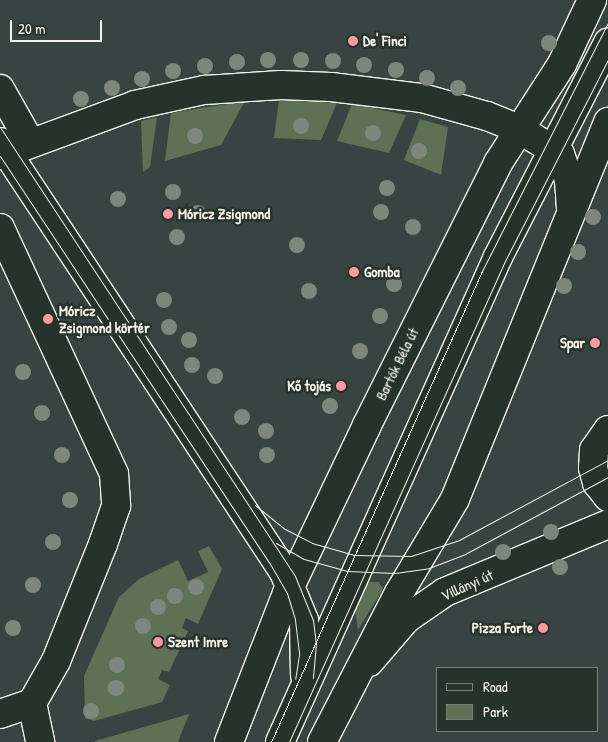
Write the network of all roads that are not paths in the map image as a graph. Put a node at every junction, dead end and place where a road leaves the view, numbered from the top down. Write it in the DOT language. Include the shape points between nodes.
graph roads {
  1 [pos="592,0"];
  2 [pos="608,43"];
  3 [pos="0,89"];
  4 [pos="608,122"];
  5 [pos="519,129"];
  6 [pos="9,148"];
  7 [pos="554,149"];
  8 [pos="571,208"];
  9 [pos="0,228"];
  10 [pos="608,430"];
  11 [pos="608,496"];
  12 [pos="608,524"];
  13 [pos="290,585"];
  14 [pos="351,681"];
  15 [pos="300,696"];
  16 [pos="32,703"];
  17 [pos="0,714"];
  18 [pos="40,742"];
  19 [pos="229,742"];
  20 [pos="280,742"];
  21 [pos="322,742"];
  1 -- 5 [label="main road, Bartók Béla út" via="562,64"];
  2 -- 7 [label="main road"];
  3 -- 6 [label="main road"];
  4 -- 8 [label="main road"];
  5 -- 6 [label="main road" via="488,116 422,98 331,87 281,85 186,94 135,105"];
  5 -- 7 [label="main road"];
  5 -- 13 [label="main road, Bartók Béla út" via="462,234"];
  6 -- 13 [label="main road"];
  7 -- 8 [label="main road" via="560,154 569,180"];
  7 -- 15 [label="main road" via="498,257"];
  8 -- 14 [label="main road" via="455,499"];
  9 -- 16 [label="main road" via="114,474 116,506 103,544 56,661"];
  10 -- 11 [label="main road" via="594,450 593,468 598,483"];
  12 -- 14 [label="main road, Villányi út" via="445,592 406,619"];
  13 -- 15 [label="main road" via="304,620 306,647"];
  13 -- 19 [label="main road, Bartók Béla út"];
  14 -- 21 [label="main road"];
  15 -- 20 [label="main road"];
  16 -- 17 [label="main road"];
  16 -- 18 [label="main road"];
}
